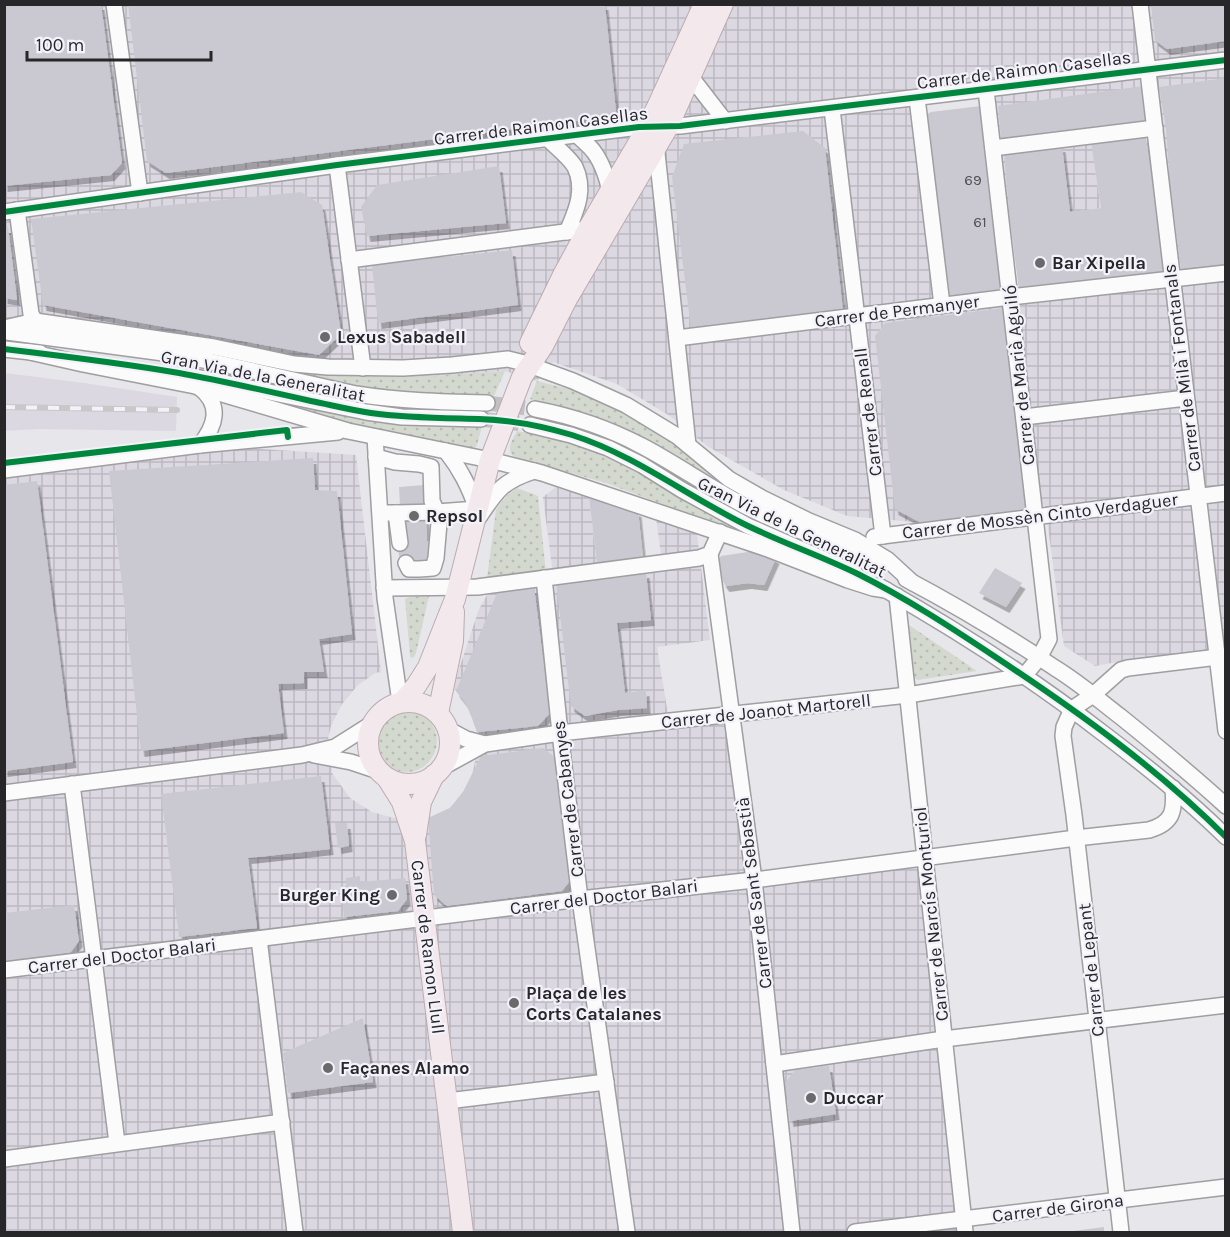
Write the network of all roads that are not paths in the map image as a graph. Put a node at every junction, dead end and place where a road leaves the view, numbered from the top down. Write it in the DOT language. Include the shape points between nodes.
graph roads {
  1 [pos="114,4"];
  2 [pos="704,4"];
  3 [pos="723,4"];
  4 [pos="1140,4"];
  5 [pos="1226,60"];
  6 [pos="1148,70"];
  7 [pos="692,77"];
  8 [pos="986,90"];
  9 [pos="917,98"];
  10 [pos="832,109"];
  11 [pos="725,121"];
  12 [pos="647,126"];
  13 [pos="668,128"];
  14 [pos="1155,128"];
  15 [pos="577,135"];
  16 [pos="549,139"];
  17 [pos="657,146"];
  18 [pos="993,148"];
  19 [pos="338,165"];
  20 [pos="610,191"];
  21 [pos="140,193"];
  22 [pos="11,211"];
  23 [pos="588,229"];
  24 [pos="567,232"];
  25 [pos="350,260"];
  26 [pos="1226,273"];
  27 [pos="580,278"];
  28 [pos="1172,279"];
  29 [pos="1010,297"];
  30 [pos="942,305"];
  31 [pos="856,316"];
  32 [pos="35,321"];
  33 [pos="4,330"];
  34 [pos="677,338"];
  35 [pos="4,349"];
  36 [pos="30,352"];
  37 [pos="363,368"];
  38 [pos="526,368"];
  39 [pos="199,387"];
  40 [pos="1186,398"];
  41 [pos="487,403"];
  42 [pos="535,409"];
  43 [pos="1024,417"];
  44 [pos="481,419"];
  45 [pos="530,425"];
  46 [pos="348,431"];
  47 [pos="375,436"];
  48 [pos="200,445"];
  49 [pos="688,445"];
  50 [pos="446,451"];
  51 [pos="376,457"];
  52 [pos="490,460"];
  53 [pos="4,470"];
  54 [pos="534,471"];
  55 [pos="1226,493"];
  56 [pos="1197,496"];
  57 [pos="437,512"];
  58 [pos="396,513"];
  59 [pos="380,514"];
  60 [pos="1035,517"];
  61 [pos="475,518"];
  62 [pos="720,532"];
  63 [pos="883,536"];
  64 [pos="855,540"];
  65 [pos="400,543"];
  66 [pos="704,556"];
  67 [pos="406,562"];
  68 [pos="544,578"];
  69 [pos="913,583"];
  70 [pos="384,588"];
  71 [pos="456,593"];
  72 [pos="892,593"];
  73 [pos="1221,656"];
  74 [pos="1039,658"];
  75 [pos="1024,676"];
  76 [pos="908,695"];
  77 [pos="1093,695"];
  78 [pos="401,701"];
  79 [pos="1072,709"];
  80 [pos="438,713"];
  81 [pos="732,714"];
  82 [pos="373,723"];
  83 [pos="448,730"];
  84 [pos="1226,731"];
  85 [pos="560,733"];
  86 [pos="485,744"];
  87 [pos="302,755"];
  88 [pos="439,771"];
  89 [pos="382,775"];
  90 [pos="72,784"];
  91 [pos="1173,788"];
  92 [pos="4,793"];
  93 [pos="1224,802"];
  94 [pos="1226,837"];
  95 [pos="1076,838"];
  96 [pos="415,841"];
  97 [pos="925,856"];
  98 [pos="754,880"];
  99 [pos="580,899"];
  100 [pos="424,919"];
  101 [pos="259,939"];
  102 [pos="94,959"];
  103 [pos="4,970"];
  104 [pos="1226,1005"];
  105 [pos="1097,1021"];
  106 [pos="944,1040"];
  107 [pos="774,1064"];
  108 [pos="606,1082"];
  109 [pos="447,1101"];
  110 [pos="282,1122"];
  111 [pos="117,1143"];
  112 [pos="4,1159"];
  113 [pos="1226,1187"];
  114 [pos="1117,1201"];
  115 [pos="964,1226"];
  116 [pos="295,1233"];
  117 [pos="463,1233"];
  118 [pos="627,1233"];
  119 [pos="792,1233"];
  120 [pos="855,1233"];
  121 [pos="1120,1233"];
  1 -- 21 [label="street"];
  2 -- 12 [label="main road"];
  3 -- 7 [label="main road"];
  4 -- 6 [label="street, Carrer de Milà i Fontanals"];
  5 -- 6 [label="street, Carrer de Raimon Casellas"];
  6 -- 8 [label="street, Carrer de Raimon Casellas"];
  6 -- 14 [label="street, Carrer de Milà i Fontanals"];
  7 -- 11 [label="street"];
  7 -- 13 [label="main road"];
  8 -- 9 [label="street, Carrer de Raimon Casellas"];
  8 -- 18 [label="street, Carrer de Marià Aguiló"];
  9 -- 10 [label="street, Carrer de Raimon Casellas"];
  9 -- 30 [label="street"];
  10 -- 11 [label="street, Carrer de Raimon Casellas"];
  10 -- 31 [label="street, Carrer de Renall"];
  11 -- 13 [label="street, Carrer de Raimon Casellas"];
  12 -- 13 [label="street, Carrer de Raimon Casellas"];
  12 -- 15 [label="street, Carrer de Raimon Casellas"];
  12 -- 17 [label="street"];
  12 -- 20 [label="main road"];
  13 -- 17 [label="main road"];
  14 -- 18 [label="street"];
  14 -- 28 [label="street, Carrer de Milà i Fontanals"];
  15 -- 16 [label="street, Carrer de Raimon Casellas"];
  15 -- 20 [label="street, Carrer de Raimon Casellas" via="594,151"];
  16 -- 19 [label="street, Carrer de Raimon Casellas"];
  16 -- 24 [label="street, Carrer de Raimon Casellas" via="574,166 581,187"];
  17 -- 27 [label="main road"];
  17 -- 34 [label="street"];
  18 -- 29 [label="street, Carrer de Marià Aguiló"];
  19 -- 21 [label="street, Carrer de Raimon Casellas"];
  19 -- 25 [label="street"];
  20 -- 23 [label="main road"];
  20 -- 27 [label="street" via="607,212"];
  21 -- 22 [label="street, Carrer de Raimon Casellas"];
  22 -- 32 [label="street"];
  23 -- 24 [label="street"];
  23 -- 38 [label="main road" via="534,334"];
  24 -- 25 [label="street"];
  25 -- 37 [label="street"];
  26 -- 28 [label="street, Carrer de Permanyer"];
  27 -- 38 [label="main road"];
  28 -- 29 [label="street, Carrer de Permanyer"];
  28 -- 40 [label="street, Carrer de Milà i Fontanals"];
  29 -- 30 [label="street, Carrer de Permanyer"];
  29 -- 43 [label="street, Carrer de Marià Aguiló"];
  30 -- 31 [label="street, Carrer de Permanyer"];
  31 -- 34 [label="street, Carrer de Permanyer"];
  31 -- 63 [label="street, Carrer de Renall"];
  32 -- 33 [label="street"];
  32 -- 37 [label="street" via="204,345 294,364"];
  33 -- 41 [label="street, Gran Via de la Generalitat" via="180,356 368,396"];
  34 -- 49 [label="street"];
  35 -- 36 [label="street, Gran Via de la Generalitat"];
  36 -- 39 [label="street"];
  36 -- 44 [label="street, Gran Via de la Generalitat" via="179,373 366,412"];
  37 -- 38 [label="street" via="508,359"];
  38 -- 49 [label="street" via="573,381 626,405"];
  38 -- 52 [label="main road"];
  39 -- 46 [label="street"];
  39 -- 48 [label="street" via="208,394 214,410 211,428"];
  40 -- 43 [label="street"];
  40 -- 56 [label="street, Carrer de Milà i Fontanals"];
  42 -- 69 [label="street, Gran Via de la Generalitat" via="581,420 623,437 755,511 872,559"];
  43 -- 60 [label="street, Carrer de Marià Aguiló"];
  45 -- 72 [label="street, Gran Via de la Generalitat" via="608,448 748,526"];
  46 -- 47 [label="street"];
  46 -- 48 [label="street"];
  47 -- 50 [label="street"];
  47 -- 51 [label="street"];
  48 -- 53 [label="street"];
  49 -- 64 [label="street" via="729,479 762,498"];
  50 -- 52 [label="street"];
  50 -- 61 [label="street" via="468,483"];
  51 -- 57 [label="street" via="430,467 432,501"];
  51 -- 59 [label="street"];
  52 -- 54 [label="street"];
  52 -- 61 [label="main road"];
  54 -- 61 [label="street" via="508,481"];
  54 -- 62 [label="street"];
  55 -- 56 [label="street, Carrer de Mossèn Cinto Verdaguer"];
  56 -- 60 [label="street, Carrer de Mossèn Cinto Verdaguer"];
  56 -- 73 [label="street, Carrer de Milà i Fontanals"];
  57 -- 58 [label="street"];
  57 -- 61 [label="street"];
  57 -- 67 [label="street" via="433,568 409,569"];
  58 -- 59 [label="street"];
  58 -- 65 [label="street"];
  59 -- 70 [label="street"];
  60 -- 63 [label="street, Carrer de Mossèn Cinto Verdaguer"];
  60 -- 74 [label="street, Carrer de Marià Aguiló" via="1049,639"];
  61 -- 71 [label="main road"];
  62 -- 66 [label="street"];
  62 -- 72 [label="street"];
  63 -- 64 [label="street, Carrer de Mossèn Cinto Verdaguer"];
  64 -- 69 [label="street" via="888,560"];
  66 -- 68 [label="street"];
  66 -- 81 [label="street, Carrer de Sant Sebastià"];
  68 -- 71 [label="street"];
  68 -- 85 [label="street, Carrer de Cabanyes"];
  69 -- 74 [label="street, Gran Via de la Generalitat"];
  70 -- 71 [label="street"];
  70 -- 78 [label="street"];
  71 -- 78 [label="main road" via="428,667"];
  71 -- 80 [label="main road" via="453,641"];
  72 -- 75 [label="street, Gran Via de la Generalitat"];
  72 -- 76 [label="street, Carrer de Narcís Monturiol"];
  73 -- 77 [label="street" via="1121,670"];
  73 -- 84 [label="street, Carrer de Milà i Fontanals"];
  74 -- 75 [label="street"];
  74 -- 77 [label="street, Gran Via de la Generalitat"];
  75 -- 76 [label="street, Carrer de Joanot Martorell"];
  75 -- 79 [label="street, Gran Via de la Generalitat"];
  76 -- 81 [label="street, Carrer de Joanot Martorell"];
  76 -- 97 [label="street, Carrer de Narcís Monturiol"];
  77 -- 79 [label="street"];
  77 -- 93 [label="street, Gran Via de la Generalitat"];
  78 -- 80 [label="main road" via="424,704"];
  78 -- 82 [label="main road" via="384,710"];
  79 -- 91 [label="street, Gran Via de la Generalitat"];
  79 -- 95 [label="street, Carrer de Lepant" via="1063,736"];
  80 -- 83 [label="main road"];
  81 -- 85 [label="street, Carrer de Joanot Martorell"];
  81 -- 98 [label="street, Carrer de Sant Sebastià"];
  82 -- 87 [label="street" via="335,747"];
  82 -- 89 [label="main road" via="368,746"];
  83 -- 86 [label="street, Carrer de Joanot Martorell"];
  83 -- 88 [label="main road" via="449,752"];
  85 -- 86 [label="street, Carrer de Joanot Martorell"];
  85 -- 99 [label="street, Carrer de Cabanyes"];
  86 -- 88 [label="street, Carrer de Joanot Martorell"];
  87 -- 89 [label="street" via="338,758"];
  87 -- 90 [label="street"];
  88 -- 89 [label="main road" via="417,783"];
  88 -- 96 [label="main road" via="421,802"];
  89 -- 96 [label="main road" via="402,802"];
  90 -- 92 [label="street"];
  90 -- 102 [label="street"];
  91 -- 94 [label="street, Gran Via de la Generalitat"];
  91 -- 95 [label="street, Carrer del Doctor Balari" via="1175,805 1160,827"];
  95 -- 97 [label="street, Carrer del Doctor Balari"];
  95 -- 105 [label="street, Carrer de Lepant"];
  96 -- 100 [label="main road, Carrer de Ramon Llull"];
  97 -- 98 [label="street, Carrer del Doctor Balari"];
  97 -- 106 [label="street, Carrer de Narcís Monturiol"];
  98 -- 99 [label="street, Carrer del Doctor Balari"];
  98 -- 107 [label="street, Carrer de Sant Sebastià"];
  99 -- 100 [label="street, Carrer del Doctor Balari"];
  99 -- 108 [label="street, Carrer de Cabanyes"];
  100 -- 101 [label="street, Carrer del Doctor Balari"];
  100 -- 109 [label="main road, Carrer de Ramon Llull"];
  101 -- 102 [label="street, Carrer del Doctor Balari"];
  101 -- 110 [label="street"];
  102 -- 103 [label="street, Carrer del Doctor Balari"];
  102 -- 111 [label="street"];
  104 -- 105 [label="street"];
  105 -- 106 [label="street"];
  105 -- 114 [label="street, Carrer de Lepant"];
  106 -- 107 [label="street"];
  106 -- 115 [label="street, Carrer de Narcís Monturiol"];
  107 -- 119 [label="street, Carrer de Sant Sebastià"];
  108 -- 109 [label="street"];
  108 -- 118 [label="street, Carrer de Cabanyes"];
  109 -- 117 [label="main road, Carrer de Ramon Llull"];
  110 -- 111 [label="street"];
  110 -- 116 [label="street"];
  111 -- 112 [label="street"];
  113 -- 114 [label="street, Carrer de Girona"];
  114 -- 115 [label="street, Carrer de Girona"];
  114 -- 121 [label="street, Carrer de Lepant"];
  115 -- 120 [label="street, Carrer de Girona"];
}
